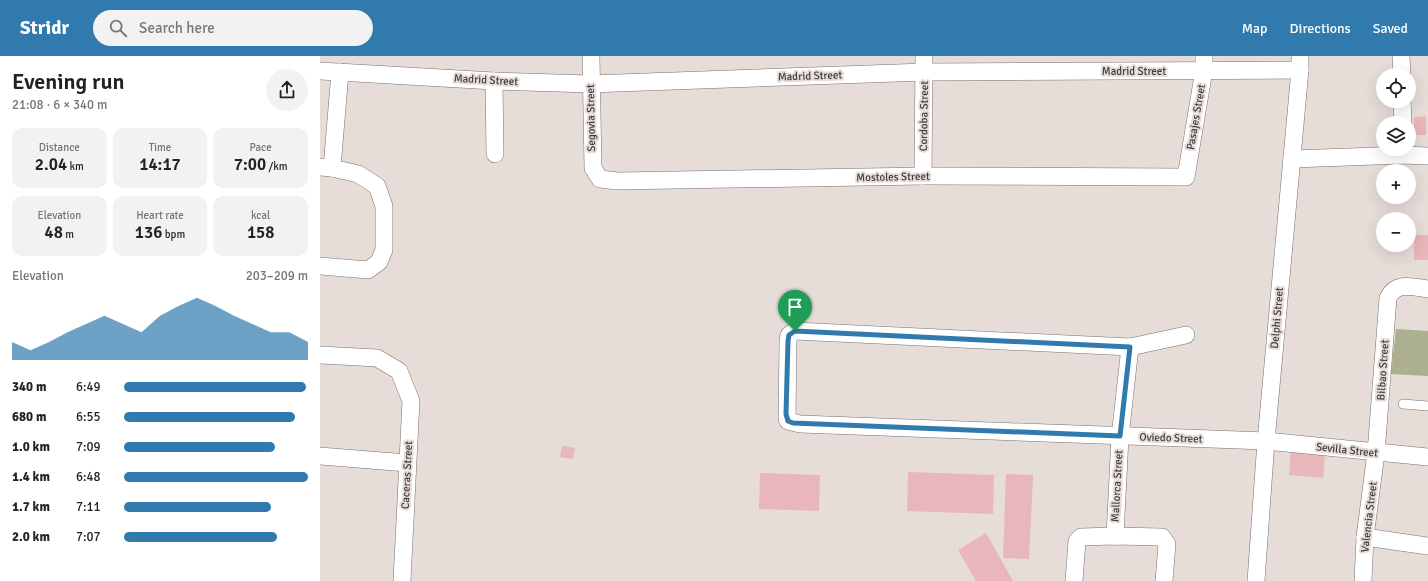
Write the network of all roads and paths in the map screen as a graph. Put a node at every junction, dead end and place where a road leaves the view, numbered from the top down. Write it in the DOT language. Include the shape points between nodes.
graph roads {
  1 [pos="591,56"];
  2 [pos="1401,56"];
  3 [pos="1204,63"];
  4 [pos="1300,63"];
  5 [pos="925,64"];
  6 [pos="1402,68"];
  7 [pos="320,71"];
  8 [pos="340,72"];
  9 [pos="494,81"];
  10 [pos="590,84"];
  11 [pos="495,154"];
  12 [pos="1376,154"];
  13 [pos="1416,154"];
  14 [pos="1428,156"];
  15 [pos="1292,159"];
  16 [pos="326,168"];
  17 [pos="923,176"];
  18 [pos="1186,177"];
  19 [pos="600,179"];
  20 [pos="320,266"];
  21 [pos="1428,289"];
  22 [pos="1186,334"];
  23 [pos="1130,347"];
  24 [pos="320,355"];
  25 [pos="1403,404"];
  26 [pos="1428,406"];
  27 [pos="1120,436"];
  28 [pos="1266,441"];
  29 [pos="1376,453"];
  30 [pos="320,456"];
  31 [pos="1428,458"];
  32 [pos="407,463"];
  33 [pos="1115,536"];
  34 [pos="1365,537"];
  35 [pos="1428,546"];
  36 [pos="402,581"];
  37 [pos="1074,581"];
  38 [pos="1164,581"];
  39 [pos="1256,581"];
  40 [pos="1363,581"];
  1 -- 10 [label="street, Segovia Street"];
  2 -- 6 [label="street"];
  3 -- 4 [label="street, Madrid Street"];
  3 -- 5 [label="street, Madrid Street"];
  3 -- 18 [label="street, Pasajes Street"];
  4 -- 15 [label="street, Delphi Street"];
  5 -- 10 [label="street, Madrid Street"];
  5 -- 17 [label="street, Cordoba Street"];
  7 -- 8 [label="street, Madrid Street"];
  8 -- 9 [label="street, Madrid Street"];
  8 -- 16 [label="street"];
  9 -- 10 [label="street, Madrid Street"];
  9 -- 11 [label="street"];
  10 -- 19 [label="street, Segovia Street" via="593,168"];
  12 -- 15 [label="street"];
  13 -- 14 [label="street"];
  15 -- 28 [label="street, Delphi Street"];
  16 -- 20 [label="street" via="358,174 377,186 384,206 384,250 379,262 368,270"];
  17 -- 18 [label="street, Mostoles Street"];
  17 -- 19 [label="street, Mostoles Street" via="617,181"];
  21 -- 29 [label="street, Bilbao Street" via="1398,287 1388,298"];
  22 -- 23 [label="street"];
  23 -- 27 [label="street, Mallorca Street"];
  23 -- 27 [label="street, Oviedo Street" via="795,331 789,335 788,341 788,421 800,424"];
  24 -- 32 [label="street, Caceras Street" via="377,358 399,371 411,401"];
  25 -- 26 [label="lane"];
  27 -- 28 [label="street, Oviedo Street"];
  27 -- 33 [label="street, Mallorca Street"];
  28 -- 29 [label="street, Sevilla Street"];
  28 -- 39 [label="street, Delphi Street"];
  29 -- 31 [label="street, Sevilla Street"];
  29 -- 34 [label="street, Valencia Street"];
  30 -- 32 [label="street"];
  32 -- 36 [label="street, Caceras Street"];
  33 -- 37 [label="street, Mallorca Street" via="1078,539"];
  33 -- 38 [label="street, Mallorca Street" via="1162,537 1166,544"];
  34 -- 35 [label="street"];
  34 -- 40 [label="street, Valencia Street"];
}
